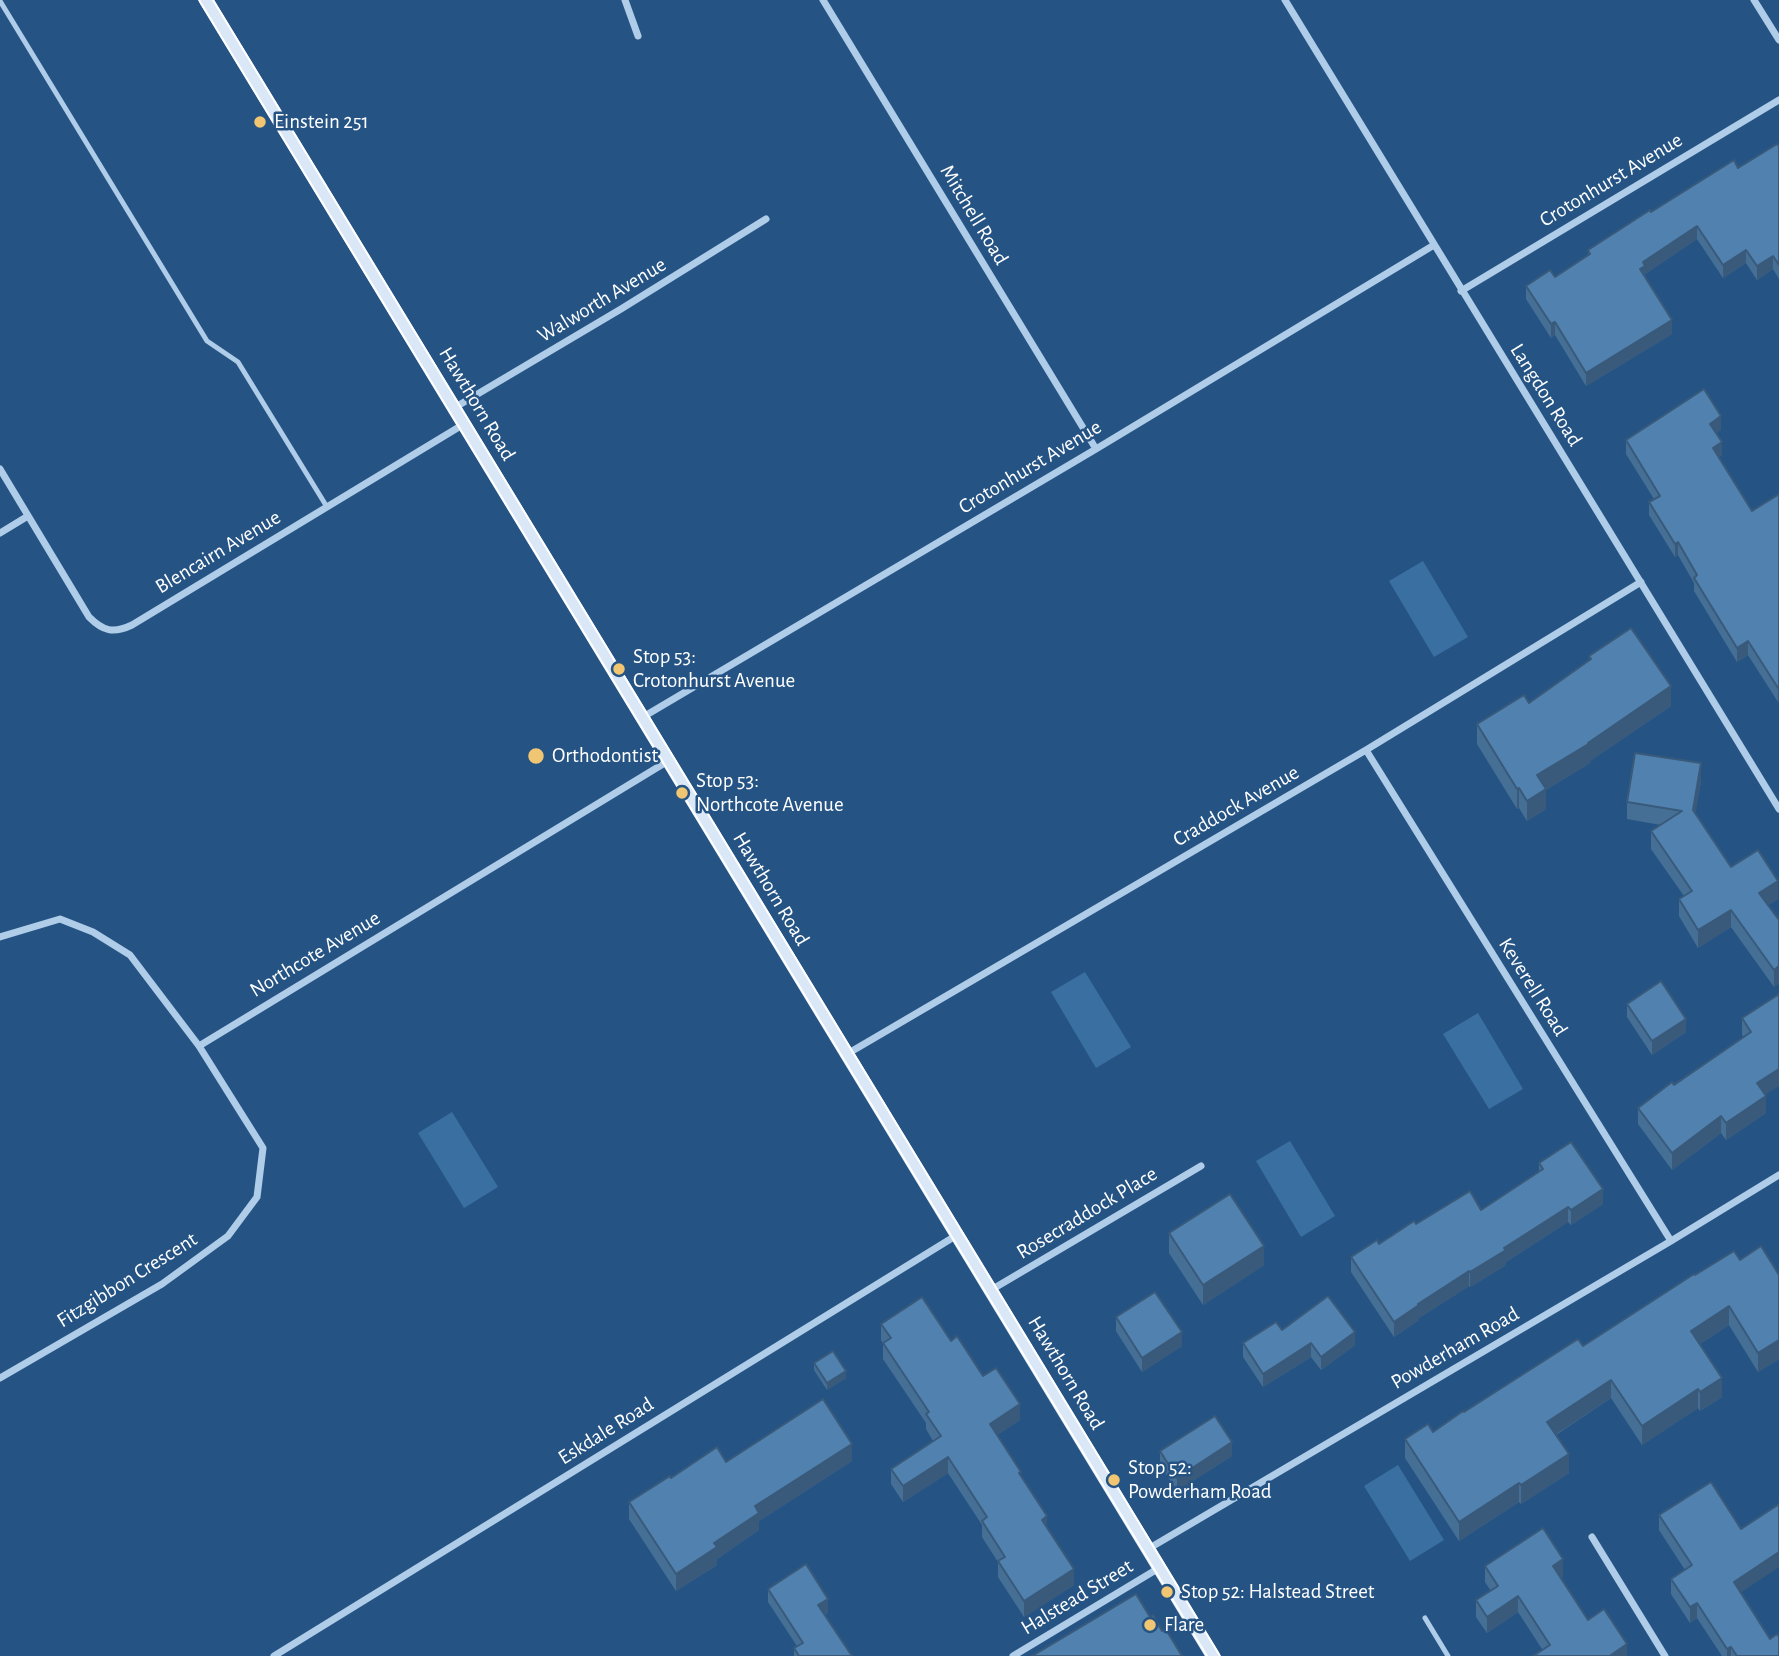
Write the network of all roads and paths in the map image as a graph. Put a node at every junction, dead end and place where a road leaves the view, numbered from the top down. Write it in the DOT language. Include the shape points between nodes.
graph roads {
  1 [pos="206,0"];
  2 [pos="625,0"];
  3 [pos="823,0"];
  4 [pos="1285,0"];
  5 [pos="1754,0"];
  6 [pos="0,1"];
  7 [pos="638,36"];
  8 [pos="1779,40"];
  9 [pos="1779,100"];
  10 [pos="766,219"];
  11 [pos="1434,245"];
  12 [pos="1461,291"];
  13 [pos="454,408"];
  14 [pos="464,424"];
  15 [pos="1096,449"];
  16 [pos="0,469"];
  17 [pos="327,507"];
  18 [pos="28,516"];
  19 [pos="0,533"];
  20 [pos="1641,582"];
  21 [pos="642,717"];
  22 [pos="1366,750"];
  23 [pos="668,760"];
  24 [pos="1779,809"];
  25 [pos="0,937"];
  26 [pos="199,1046"];
  27 [pos="847,1054"];
  28 [pos="1200,1166"];
  29 [pos="1779,1175"];
  30 [pos="957,1235"];
  31 [pos="1671,1241"];
  32 [pos="991,1290"];
  33 [pos="0,1378"];
  34 [pos="1592,1537"];
  35 [pos="1148,1549"];
  36 [pos="1160,1567"];
  37 [pos="1425,1618"];
  38 [pos="274,1656"];
  39 [pos="1013,1656"];
  40 [pos="1213,1656"];
  41 [pos="1448,1656"];
  42 [pos="1665,1656"];
  1 -- 13 [label="main road, Hawthorn Road"];
  2 -- 7 [label="street"];
  3 -- 15 [label="street, Mitchell Road"];
  4 -- 11 [label="street, Langdon Road"];
  5 -- 8 [label="street"];
  6 -- 17 [label="lane" via="207,341 238,362"];
  9 -- 12 [label="street, Crotonhurst Avenue"];
  10 -- 13 [label="street, Walworth Avenue"];
  11 -- 12 [label="street, Langdon Road"];
  11 -- 15 [label="street, Crotonhurst Avenue"];
  12 -- 20 [label="street, Langdon Road"];
  13 -- 14 [label="main road, Hawthorn Road"];
  14 -- 17 [label="street, Blencairn Avenue"];
  14 -- 21 [label="main road, Hawthorn Road"];
  15 -- 21 [label="street, Crotonhurst Avenue"];
  16 -- 18 [label="street"];
  17 -- 18 [label="street, Blencairn Avenue" via="132,625 114,630 104,630 89,617"];
  18 -- 19 [label="street"];
  20 -- 22 [label="street, Craddock Avenue"];
  20 -- 24 [label="street, Langdon Road"];
  21 -- 23 [label="main road, Hawthorn Road"];
  22 -- 27 [label="street, Craddock Avenue"];
  22 -- 31 [label="street, Keverell Road"];
  23 -- 26 [label="street, Northcote Avenue"];
  23 -- 27 [label="main road, Hawthorn Road"];
  25 -- 26 [label="street" via="60,919 93,932 130,955"];
  26 -- 33 [label="street, Fitzgibbon Crescent" via="263,1148 257,1197 228,1236 162,1284"];
  27 -- 30 [label="main road, Hawthorn Road"];
  28 -- 32 [label="street, Rosecraddock Place"];
  29 -- 31 [label="street, Powderham Road"];
  30 -- 32 [label="main road, Hawthorn Road"];
  30 -- 38 [label="street, Eskdale Road"];
  31 -- 35 [label="street, Powderham Road"];
  32 -- 35 [label="main road, Hawthorn Road"];
  34 -- 42 [label="street"];
  35 -- 36 [label="main road, Hawthorn Road"];
  36 -- 39 [label="street, Halstead Street"];
  36 -- 40 [label="main road, Hawthorn Road"];
  37 -- 41 [label="lane"];
}
